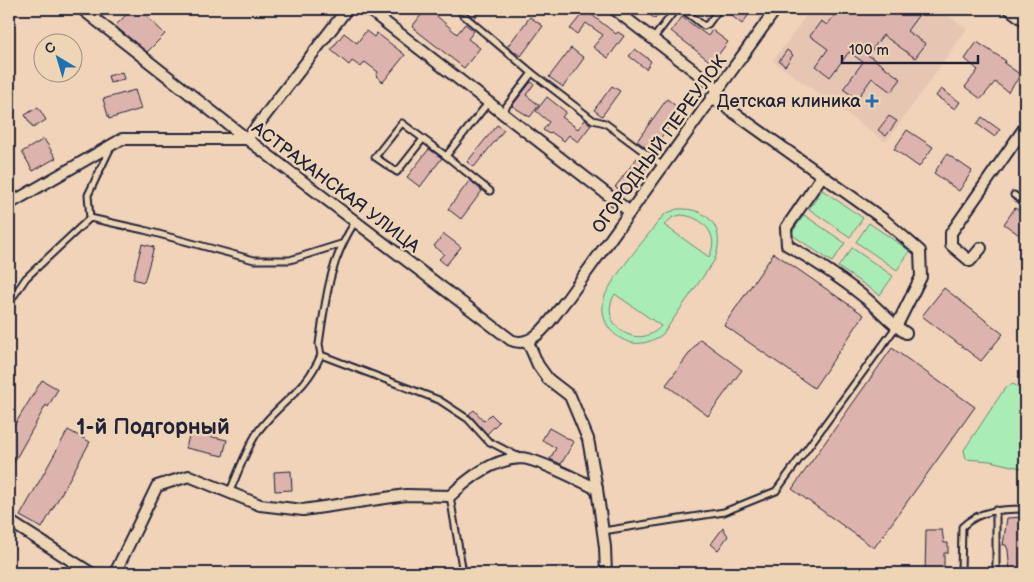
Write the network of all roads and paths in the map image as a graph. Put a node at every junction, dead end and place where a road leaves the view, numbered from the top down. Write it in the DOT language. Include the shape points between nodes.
graph roads {
  1 [pos="82,9"];
  2 [pos="347,9"];
  3 [pos="368,9"];
  4 [pos="614,9"];
  5 [pos="676,9"];
  6 [pos="682,9"];
  7 [pos="720,9"];
  8 [pos="776,9"];
  9 [pos="1009,9"];
  10 [pos="462,14"];
  11 [pos="1025,21"];
  12 [pos="653,39"];
  13 [pos="532,73"];
  14 [pos="718,89"];
  15 [pos="712,97"];
  16 [pos="488,102"];
  17 [pos="502,112"];
  18 [pos="1025,127"];
  19 [pos="423,138"];
  20 [pos="247,139"];
  21 [pos="112,144"];
  22 [pos="446,156"];
  23 [pos="663,166"];
  24 [pos="822,176"];
  25 [pos="490,191"];
  26 [pos="1014,195"];
  27 [pos="1025,203"];
  28 [pos="9,204"];
  29 [pos="630,212"];
  30 [pos="90,218"];
  31 [pos="355,222"];
  32 [pos="341,244"];
  33 [pos="981,248"];
  34 [pos="9,303"];
  35 [pos="896,327"];
  36 [pos="906,332"];
  37 [pos="528,342"];
  38 [pos="321,355"];
  39 [pos="522,458"];
  40 [pos="597,489"];
  41 [pos="229,493"];
  42 [pos="450,496"];
  43 [pos="1025,509"];
  44 [pos="996,510"];
  45 [pos="9,521"];
  46 [pos="603,531"];
  47 [pos="91,573"];
  48 [pos="115,573"];
  49 [pos="462,573"];
  50 [pos="606,573"];
  51 [pos="961,573"];
  52 [pos="996,573"];
  1 -- 20 [label="street, АСТРАХАНСКАЯ УЛИЦА"];
  2 -- 20 [label="street"];
  3 -- 16 [label="street"];
  4 -- 12 [label="street"];
  5 -- 12 [label="lane"];
  6 -- 7 [label="lane" via="704,26"];
  8 -- 14 [label="street, ОГОРОДНЫЙ ПЕРЕУЛОК"];
  9 -- 11 [label="street"];
  10 -- 13 [label="lane"];
  12 -- 14 [label="street"];
  13 -- 17 [label="lane"];
  13 -- 23 [label="lane" via="593,120 605,123"];
  14 -- 15 [label="street, ОГОРОДНЫЙ ПЕРЕУЛОК"];
  15 -- 23 [label="street, ОГОРОДНЫЙ ПЕРЕУЛОК"];
  15 -- 24 [label="street"];
  16 -- 17 [label="street"];
  16 -- 22 [label="lane"];
  17 -- 29 [label="street"];
  18 -- 33 [label="street" via="951,233 951,245 970,261"];
  19 -- 19 [label="lane" via="402,123 375,157 397,172"];
  19 -- 22 [label="lane"];
  20 -- 21 [label="street" via="144,138 122,139"];
  20 -- 31 [label="street, АСТРАХАНСКАЯ УЛИЦА"];
  21 -- 28 [label="street"];
  21 -- 30 [label="lane" via="88,195"];
  22 -- 25 [label="lane"];
  23 -- 29 [label="street, ОГОРОДНЫЙ ПЕРЕУЛОК"];
  24 -- 35 [label="street" via="883,219 920,251 920,277"];
  24 -- 35 [label="street" via="786,228 786,244 821,265"];
  26 -- 27 [label="lane"];
  29 -- 37 [label="street, ОГОРОДНЫЙ ПЕРЕУЛОК" via="568,298"];
  30 -- 32 [label="lane" via="254,260 290,260"];
  30 -- 34 [label="lane" via="26,278"];
  31 -- 32 [label="lane"];
  31 -- 37 [label="street, АСТРАХАНСКАЯ УЛИЦА" via="511,340"];
  32 -- 38 [label="lane" via="330,277 319,344"];
  35 -- 36 [label="street"];
  35 -- 46 [label="lane" via="776,491 724,512"];
  37 -- 40 [label="street" via="548,378 570,396 588,439"];
  38 -- 39 [label="lane" via="439,400 468,419 488,442"];
  38 -- 41 [label="lane" via="297,393 259,430"];
  39 -- 40 [label="street"];
  39 -- 42 [label="street" via="491,466 470,478"];
  40 -- 46 [label="street"];
  41 -- 42 [label="street" via="260,505 303,510 406,495"];
  41 -- 48 [label="street" via="189,476 157,486"];
  42 -- 49 [label="lane"];
  43 -- 44 [label="lane"];
  44 -- 51 [label="lane" via="970,519 962,527"];
  44 -- 52 [label="lane"];
  45 -- 47 [label="street"];
  46 -- 50 [label="street"];
}
